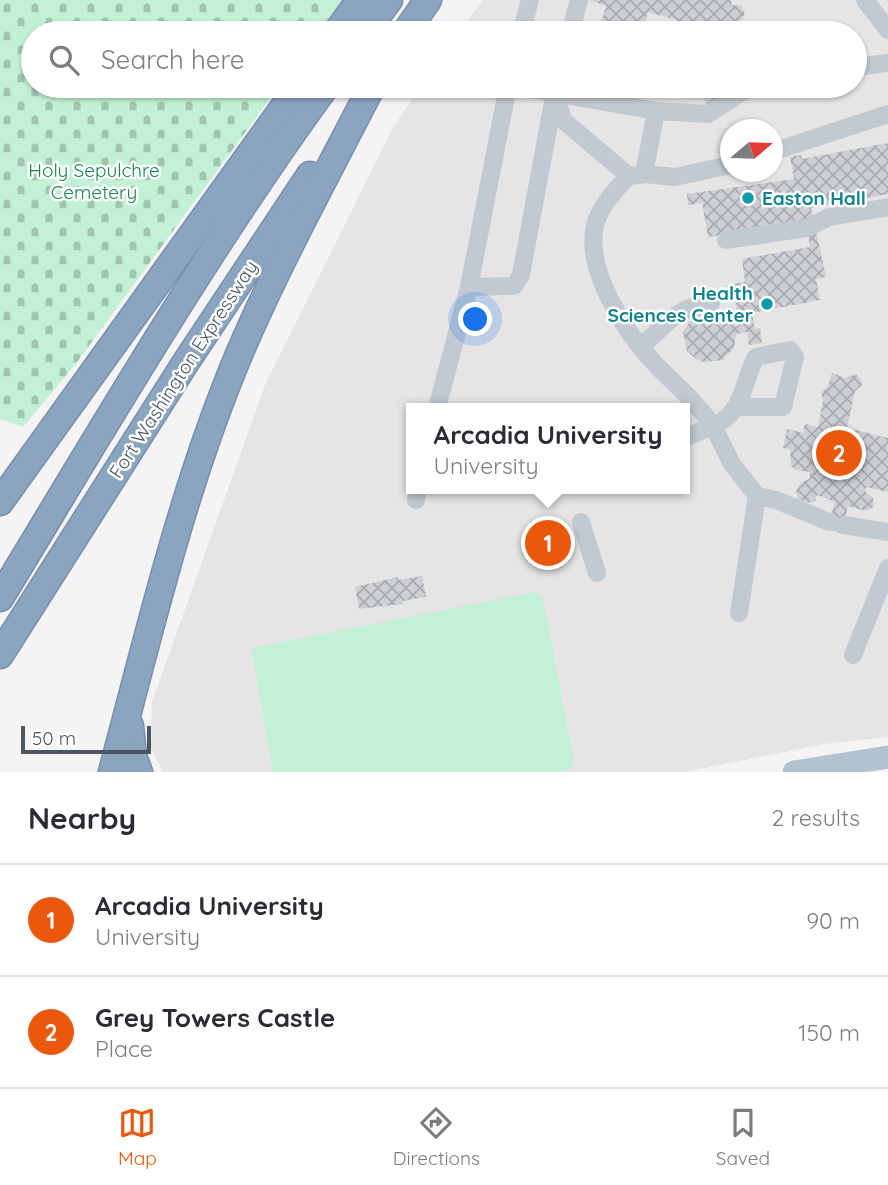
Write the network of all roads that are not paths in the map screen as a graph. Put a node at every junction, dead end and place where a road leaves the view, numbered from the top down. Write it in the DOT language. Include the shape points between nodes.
graph roads {
  1 [pos="360,0"];
  2 [pos="389,0"];
  3 [pos="428,0"];
  4 [pos="530,0"];
  5 [pos="579,0"];
  6 [pos="865,0"];
  7 [pos="345,21"];
  8 [pos="374,21"];
  9 [pos="413,21"];
  10 [pos="524,21"];
  11 [pos="573,21"];
  12 [pos="888,30"];
  13 [pos="888,63"];
  14 [pos="867,65"];
  15 [pos="290,98"];
  16 [pos="317,98"];
  17 [pos="363,98"];
  18 [pos="365,98"];
  19 [pos="506,98"];
  20 [pos="553,98"];
  21 [pos="558,98"];
  22 [pos="596,98"];
  23 [pos="733,98"];
  24 [pos="656,111"];
  25 [pos="888,114"];
  26 [pos="783,148"];
  27 [pos="720,167"];
  28 [pos="636,175"];
  29 [pos="888,207"];
  30 [pos="726,240"];
  31 [pos="469,286"];
  32 [pos="711,303"];
  33 [pos="641,346"];
  34 [pos="438,403"];
  35 [pos="738,407"];
  36 [pos="713,426"];
  37 [pos="690,436"];
  38 [pos="757,496"];
  39 [pos="0,502"];
  40 [pos="581,522"];
  41 [pos="888,532"];
  42 [pos="888,568"];
  43 [pos="597,573"];
  44 [pos="0,598"];
  45 [pos="739,613"];
  46 [pos="0,655"];
  47 [pos="853,656"];
  48 [pos="130,704"];
  49 [pos="888,757"];
  50 [pos="112,772"];
  51 [pos="139,772"];
  52 [pos="794,772"];
  1 -- 7 [label="highway"];
  2 -- 8 [label="highway"];
  3 -- 9 [label="highway"];
  4 -- 10 [label="lane"];
  5 -- 11 [label="lane"];
  6 -- 12 [label="lane"];
  13 -- 14 [label="lane"];
  15 -- 39 [label="highway"];
  16 -- 44 [label="highway, Fort Washington Expressway" via="139,369"];
  17 -- 46 [label="highway, Fort Washington Expressway" via="186,362"];
  18 -- 48 [label="highway" via="240,353 179,517"];
  19 -- 31 [label="lane"];
  20 -- 31 [label="lane" via="520,275 514,286"];
  21 -- 28 [label="lane" via="564,121"];
  22 -- 24 [label="lane"];
  23 -- 24 [label="lane" via="708,114"];
  24 -- 28 [label="lane"];
  25 -- 26 [label="lane"];
  27 -- 28 [label="lane" via="675,177"];
  28 -- 33 [label="lane" via="611,194 596,221 595,249 598,271 611,300"];
  29 -- 30 [label="lane"];
  31 -- 34 [label="lane"];
  32 -- 33 [label="lane" via="689,306"];
  33 -- 36 [label="lane" via="696,401"];
  35 -- 36 [label="lane" via="729,419"];
  36 -- 37 [label="lane"];
  36 -- 38 [label="lane" via="732,464"];
  38 -- 41 [label="lane" via="837,524"];
  38 -- 45 [label="lane"];
  40 -- 43 [label="lane"];
  42 -- 47 [label="lane"];
  48 -- 50 [label="highway"];
  48 -- 51 [label="highway" via="130,736"];
  49 -- 52 [label="main road"];
}
